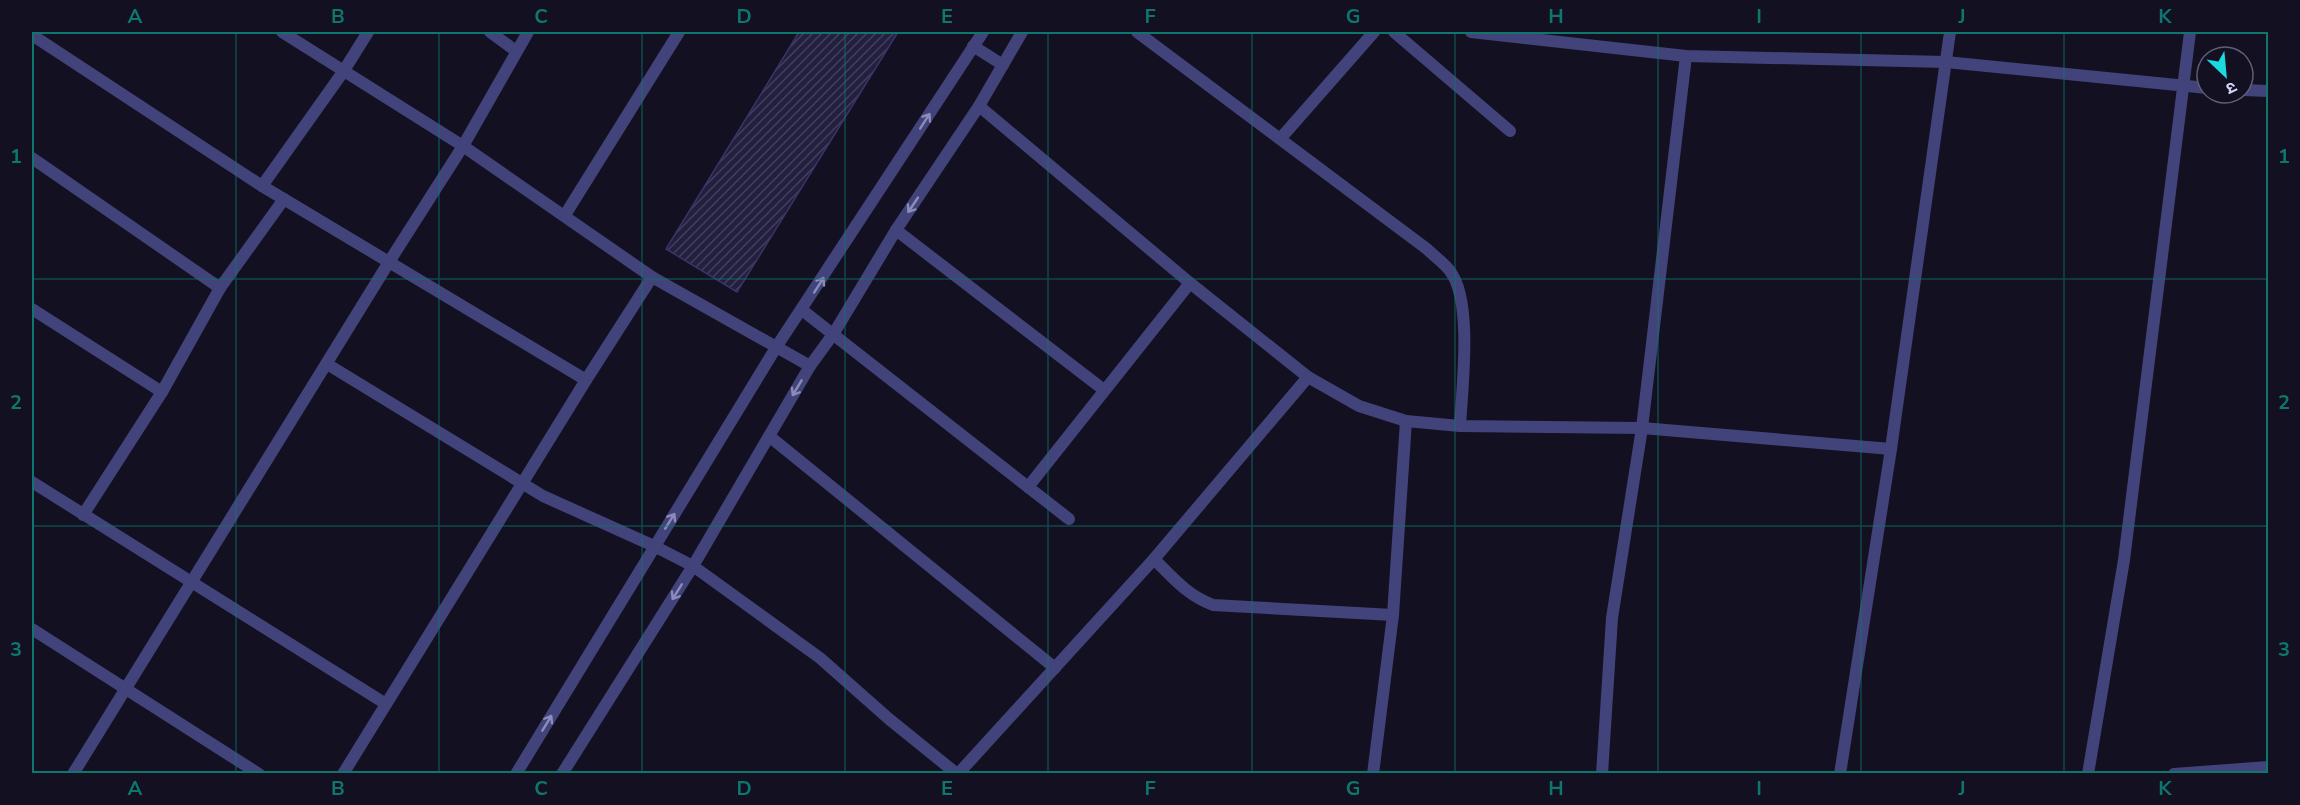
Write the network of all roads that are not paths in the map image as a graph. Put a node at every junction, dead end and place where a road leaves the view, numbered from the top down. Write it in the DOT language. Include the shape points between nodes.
graph roads {
  1 [pos="282,32"];
  2 [pos="368,32"];
  3 [pos="490,32"];
  4 [pos="528,32"];
  5 [pos="680,32"];
  6 [pos="982,32"];
  7 [pos="1022,32"];
  8 [pos="1137,32"];
  9 [pos="1374,32"];
  10 [pos="1394,32"];
  11 [pos="1471,32"];
  12 [pos="1950,32"];
  13 [pos="2190,32"];
  14 [pos="32,35"];
  15 [pos="973,46"];
  16 [pos="516,51"];
  17 [pos="1686,56"];
  18 [pos="1946,62"];
  19 [pos="1003,65"];
  20 [pos="343,72"];
  21 [pos="2183,87"];
  22 [pos="2195,88"];
  23 [pos="979,106"];
  24 [pos="1510,131"];
  25 [pos="1280,139"];
  26 [pos="463,146"];
  27 [pos="32,158"];
  28 [pos="262,186"];
  29 [pos="284,199"];
  30 [pos="565,215"];
  31 [pos="896,230"];
  32 [pos="389,262"];
  33 [pos="652,277"];
  34 [pos="1190,283"];
  35 [pos="220,288"];
  36 [pos="32,309"];
  37 [pos="802,310"];
  38 [pos="834,333"];
  39 [pos="777,346"];
  40 [pos="327,364"];
  41 [pos="810,366"];
  42 [pos="1308,377"];
  43 [pos="586,381"];
  44 [pos="1104,390"];
  45 [pos="162,392"];
  46 [pos="1406,421"];
  47 [pos="1460,426"];
  48 [pos="1642,428"];
  49 [pos="769,436"];
  50 [pos="1892,450"];
  51 [pos="32,482"];
  52 [pos="523,483"];
  53 [pos="1028,487"];
  54 [pos="83,515"];
  55 [pos="1069,519"];
  56 [pos="654,546"];
  57 [pos="1154,559"];
  58 [pos="693,566"];
  59 [pos="191,583"];
  60 [pos="1393,615"];
  61 [pos="32,629"];
  62 [pos="1055,668"];
  63 [pos="126,688"];
  64 [pos="386,704"];
  65 [pos="2268,767"];
  66 [pos="73,774"];
  67 [pos="260,774"];
  68 [pos="343,774"];
  69 [pos="516,774"];
  70 [pos="562,774"];
  71 [pos="957,774"];
  72 [pos="1373,774"];
  73 [pos="1602,774"];
  74 [pos="1840,774"];
  75 [pos="2088,774"];
  76 [pos="2174,774"];
  1 -- 20 [label="street"];
  2 -- 20 [label="street"];
  3 -- 16 [label="street"];
  4 -- 16 [label="street"];
  5 -- 30 [label="street"];
  6 -- 15 [label="street"];
  7 -- 19 [label="street"];
  8 -- 25 [label="street"];
  9 -- 25 [label="street"];
  10 -- 24 [label="street"];
  11 -- 17 [label="street"];
  12 -- 18 [label="street"];
  13 -- 21 [label="street"];
  14 -- 28 [label="street"];
  15 -- 19 [label="street"];
  37 -- 15 [label="street, one-way"];
  16 -- 26 [label="street"];
  17 -- 18 [label="street"];
  17 -- 48 [label="street"];
  18 -- 21 [label="street"];
  18 -- 50 [label="street"];
  19 -- 23 [label="street"];
  20 -- 26 [label="street"];
  20 -- 28 [label="street"];
  21 -- 22 [label="street"];
  21 -- 75 [label="street" via="2124,560"];
  23 -- 31 [label="street, one-way"];
  23 -- 34 [label="street"];
  25 -- 47 [label="street" via="1451,272 1462,300 1465,324"];
  26 -- 30 [label="street"];
  26 -- 32 [label="street"];
  27 -- 35 [label="street"];
  28 -- 29 [label="street"];
  29 -- 32 [label="street"];
  29 -- 35 [label="street"];
  30 -- 33 [label="street"];
  31 -- 38 [label="street"];
  31 -- 44 [label="street"];
  32 -- 40 [label="street"];
  32 -- 43 [label="street"];
  33 -- 39 [label="street"];
  33 -- 43 [label="street"];
  34 -- 42 [label="street"];
  34 -- 44 [label="street"];
  35 -- 45 [label="street"];
  36 -- 45 [label="street"];
  37 -- 38 [label="street"];
  37 -- 39 [label="street"];
  38 -- 41 [label="street"];
  38 -- 53 [label="street"];
  39 -- 41 [label="street"];
  56 -- 39 [label="street, one-way"];
  40 -- 52 [label="street"];
  40 -- 59 [label="street"];
  41 -- 49 [label="street, one-way"];
  42 -- 46 [label="street" via="1359,406"];
  42 -- 57 [label="street"];
  43 -- 52 [label="street"];
  44 -- 53 [label="street"];
  45 -- 54 [label="street"];
  46 -- 47 [label="street"];
  46 -- 60 [label="street"];
  47 -- 48 [label="street"];
  48 -- 50 [label="street"];
  48 -- 73 [label="street" via="1612,618"];
  49 -- 58 [label="street"];
  49 -- 62 [label="street"];
  50 -- 74 [label="street"];
  51 -- 54 [label="street"];
  52 -- 56 [label="street" via="543,496"];
  52 -- 64 [label="street"];
  53 -- 55 [label="street"];
  54 -- 59 [label="street"];
  56 -- 58 [label="street"];
  69 -- 56 [label="street, one-way"];
  57 -- 60 [label="street" via="1183,589 1213,605"];
  57 -- 62 [label="street"];
  58 -- 70 [label="street, one-way"];
  58 -- 71 [label="street" via="820,658"];
  59 -- 63 [label="street"];
  59 -- 64 [label="street"];
  60 -- 72 [label="street"];
  61 -- 63 [label="street"];
  62 -- 71 [label="street"];
  63 -- 66 [label="street"];
  63 -- 67 [label="street"];
  64 -- 68 [label="street"];
  65 -- 76 [label="street"];
}
